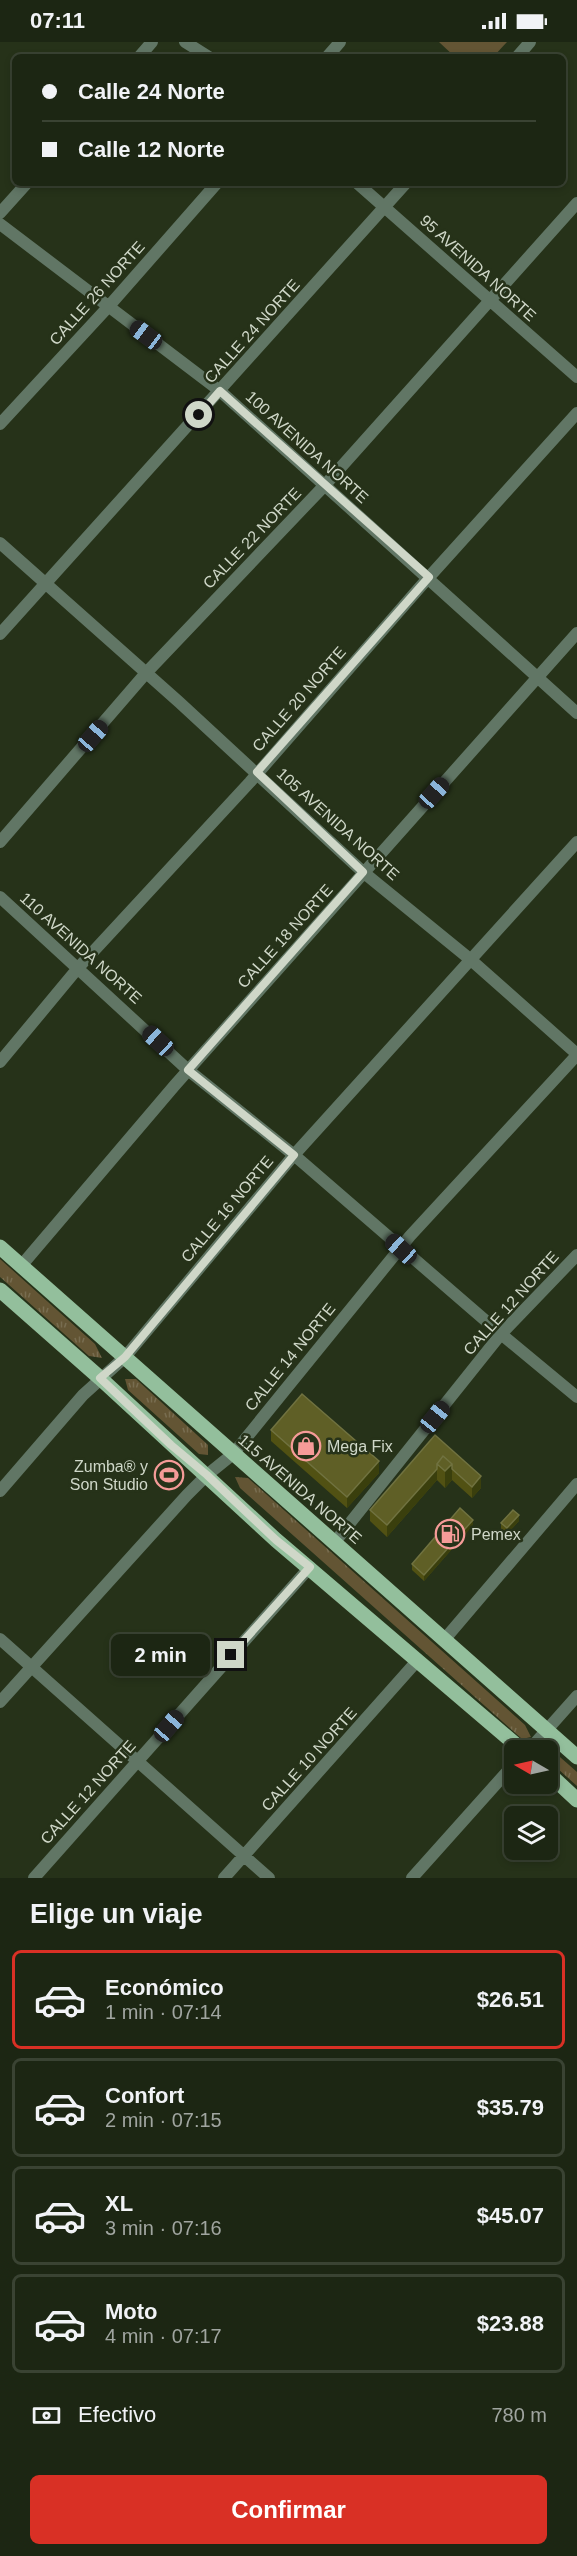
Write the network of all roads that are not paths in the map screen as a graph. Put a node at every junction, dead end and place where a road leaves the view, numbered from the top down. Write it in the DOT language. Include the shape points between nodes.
graph roads {
  1 [pos="152,42"];
  2 [pos="185,42"];
  3 [pos="340,42"];
  4 [pos="530,42"];
  5 [pos="142,54"];
  6 [pos="204,54"];
  7 [pos="330,54"];
  8 [pos="520,54"];
  9 [pos="24,186"];
  10 [pos="214,186"];
  11 [pos="360,186"];
  12 [pos="403,186"];
  13 [pos="577,203"];
  14 [pos="385,207"];
  15 [pos="0,213"];
  16 [pos="0,224"];
  17 [pos="490,302"];
  18 [pos="109,306"];
  19 [pos="577,377"];
  20 [pos="220,391"];
  21 [pos="577,413"];
  22 [pos="0,423"];
  23 [pos="325,485"];
  24 [pos="0,543"];
  25 [pos="429,577"];
  26 [pos="46,583"];
  27 [pos="577,633"];
  28 [pos="0,634"];
  29 [pos="146,673"];
  30 [pos="540,677"];
  31 [pos="577,713"];
  32 [pos="257,772"];
  33 [pos="0,842"];
  34 [pos="577,842"];
  35 [pos="363,872"];
  36 [pos="0,897"];
  37 [pos="471,960"];
  38 [pos="78,968"];
  39 [pos="577,1054"];
  40 [pos="0,1062"];
  41 [pos="188,1070"];
  42 [pos="294,1155"];
  43 [pos="0,1247"];
  44 [pos="401,1249"];
  45 [pos="577,1255"];
  46 [pos="21,1266"];
  47 [pos="0,1290"];
  48 [pos="501,1334"];
  49 [pos="125,1357"];
  50 [pos="100,1378"];
  51 [pos="577,1397"];
  52 [pos="233,1454"];
  53 [pos="207,1475"];
  54 [pos="577,1484"];
  55 [pos="0,1491"];
  56 [pos="334,1543"];
  57 [pos="310,1567"];
  58 [pos="0,1639"];
  59 [pos="444,1640"];
  60 [pos="417,1661"];
  61 [pos="32,1667"];
  62 [pos="577,1696"];
  63 [pos="0,1702"];
  64 [pos="547,1731"];
  65 [pos="510,1740"];
  66 [pos="538,1740"];
  67 [pos="577,1757"];
  68 [pos="139,1760"];
  69 [pos="504,1775"];
  70 [pos="558,1782"];
  71 [pos="577,1800"];
  72 [pos="244,1856"];
  73 [pos="34,1878"];
  74 [pos="224,1878"];
  75 [pos="269,1878"];
  76 [pos="412,1878"];
  1 -- 5 [label="street"];
  2 -- 6 [label="street"];
  3 -- 7 [label="street"];
  4 -- 8 [label="street"];
  9 -- 15 [label="street"];
  10 -- 18 [label="street, CALLE 26 NORTE"];
  11 -- 14 [label="street, 95 AVENIDA NORTE"];
  12 -- 14 [label="street, CALLE 24 NORTE"];
  13 -- 17 [label="street, CALLE 22 NORTE"];
  14 -- 17 [label="street, 95 AVENIDA NORTE"];
  14 -- 20 [label="street, CALLE 24 NORTE"];
  16 -- 18 [label="street, 100 AVENIDA NORTE"];
  17 -- 19 [label="street, 95 AVENIDA NORTE"];
  17 -- 23 [label="street, CALLE 22 NORTE"];
  18 -- 20 [label="street, 100 AVENIDA NORTE"];
  18 -- 22 [label="street, CALLE 26 NORTE"];
  20 -- 23 [label="street, 100 AVENIDA NORTE"];
  20 -- 26 [label="street, CALLE 24 NORTE"];
  21 -- 25 [label="street, CALLE 20 NORTE"];
  23 -- 25 [label="street, 100 AVENIDA NORTE"];
  23 -- 29 [label="street, CALLE 22 NORTE"];
  24 -- 26 [label="street, 105 AVENIDA NORTE"];
  25 -- 30 [label="street, 100 AVENIDA NORTE"];
  25 -- 32 [label="street, CALLE 20 NORTE"];
  26 -- 28 [label="street, CALLE 24 NORTE"];
  26 -- 29 [label="street, 105 AVENIDA NORTE"];
  27 -- 30 [label="street, CALLE 18 NORTE"];
  29 -- 32 [label="street, 105 AVENIDA NORTE"];
  29 -- 33 [label="street, CALLE 22 NORTE"];
  30 -- 31 [label="street, 100 AVENIDA NORTE"];
  30 -- 35 [label="street, CALLE 18 NORTE"];
  32 -- 35 [label="street, 105 AVENIDA NORTE"];
  32 -- 38 [label="street, CALLE 20 NORTE"];
  34 -- 37 [label="street, CALLE 16 NORTE"];
  35 -- 37 [label="street, 105 AVENIDA NORTE"];
  35 -- 41 [label="street, CALLE 18 NORTE"];
  36 -- 38 [label="street, 110 AVENIDA NORTE"];
  37 -- 39 [label="street, 105 AVENIDA NORTE"];
  37 -- 42 [label="street, CALLE 16 NORTE"];
  38 -- 40 [label="street, CALLE 20 NORTE"];
  38 -- 41 [label="street, 110 AVENIDA NORTE"];
  39 -- 44 [label="street, CALLE 14 NORTE"];
  41 -- 42 [label="street, 110 AVENIDA NORTE"];
  41 -- 46 [label="street, CALLE 18 NORTE"];
  42 -- 44 [label="street, 110 AVENIDA NORTE"];
  42 -- 49 [label="street, CALLE 16 NORTE"];
  43 -- 46 [label="main road, 115 AVENIDA NORTE"];
  44 -- 48 [label="street, 110 AVENIDA NORTE"];
  44 -- 52 [label="street, CALLE 14 NORTE"];
  45 -- 48 [label="street, CALLE 12 NORTE"];
  46 -- 49 [label="main road, 115 AVENIDA NORTE"];
  47 -- 50 [label="main road"];
  48 -- 51 [label="street, 110 AVENIDA NORTE"];
  48 -- 56 [label="street, CALLE 12 NORTE"];
  49 -- 50 [label="street, CALLE 16 NORTE"];
  49 -- 52 [label="main road, 115 AVENIDA NORTE"];
  50 -- 53 [label="main road"];
  50 -- 55 [label="street, CALLE 16 NORTE"];
  52 -- 53 [label="street, CALLE 14 NORTE"];
  52 -- 56 [label="main road, 115 AVENIDA NORTE"];
  53 -- 57 [label="main road"];
  53 -- 61 [label="street, CALLE 14 NORTE"];
  54 -- 59 [label="street"];
  56 -- 59 [label="main road, 115 AVENIDA NORTE"];
  57 -- 60 [label="main road"];
  57 -- 68 [label="street, CALLE 12 NORTE"];
  58 -- 61 [label="street"];
  59 -- 64 [label="main road, 115 AVENIDA NORTE"];
  60 -- 65 [label="main road"];
  60 -- 72 [label="street, CALLE 10 NORTE"];
  61 -- 63 [label="street, CALLE 14 NORTE"];
  61 -- 68 [label="street"];
  62 -- 64 [label="street"];
  64 -- 66 [label="street"];
  64 -- 67 [label="main road, 115 AVENIDA NORTE"];
  68 -- 72 [label="street"];
  68 -- 73 [label="street, CALLE 12 NORTE"];
  69 -- 76 [label="street"];
  70 -- 71 [label="main road"];
  72 -- 74 [label="street, CALLE 10 NORTE"];
  72 -- 75 [label="street"];
}
